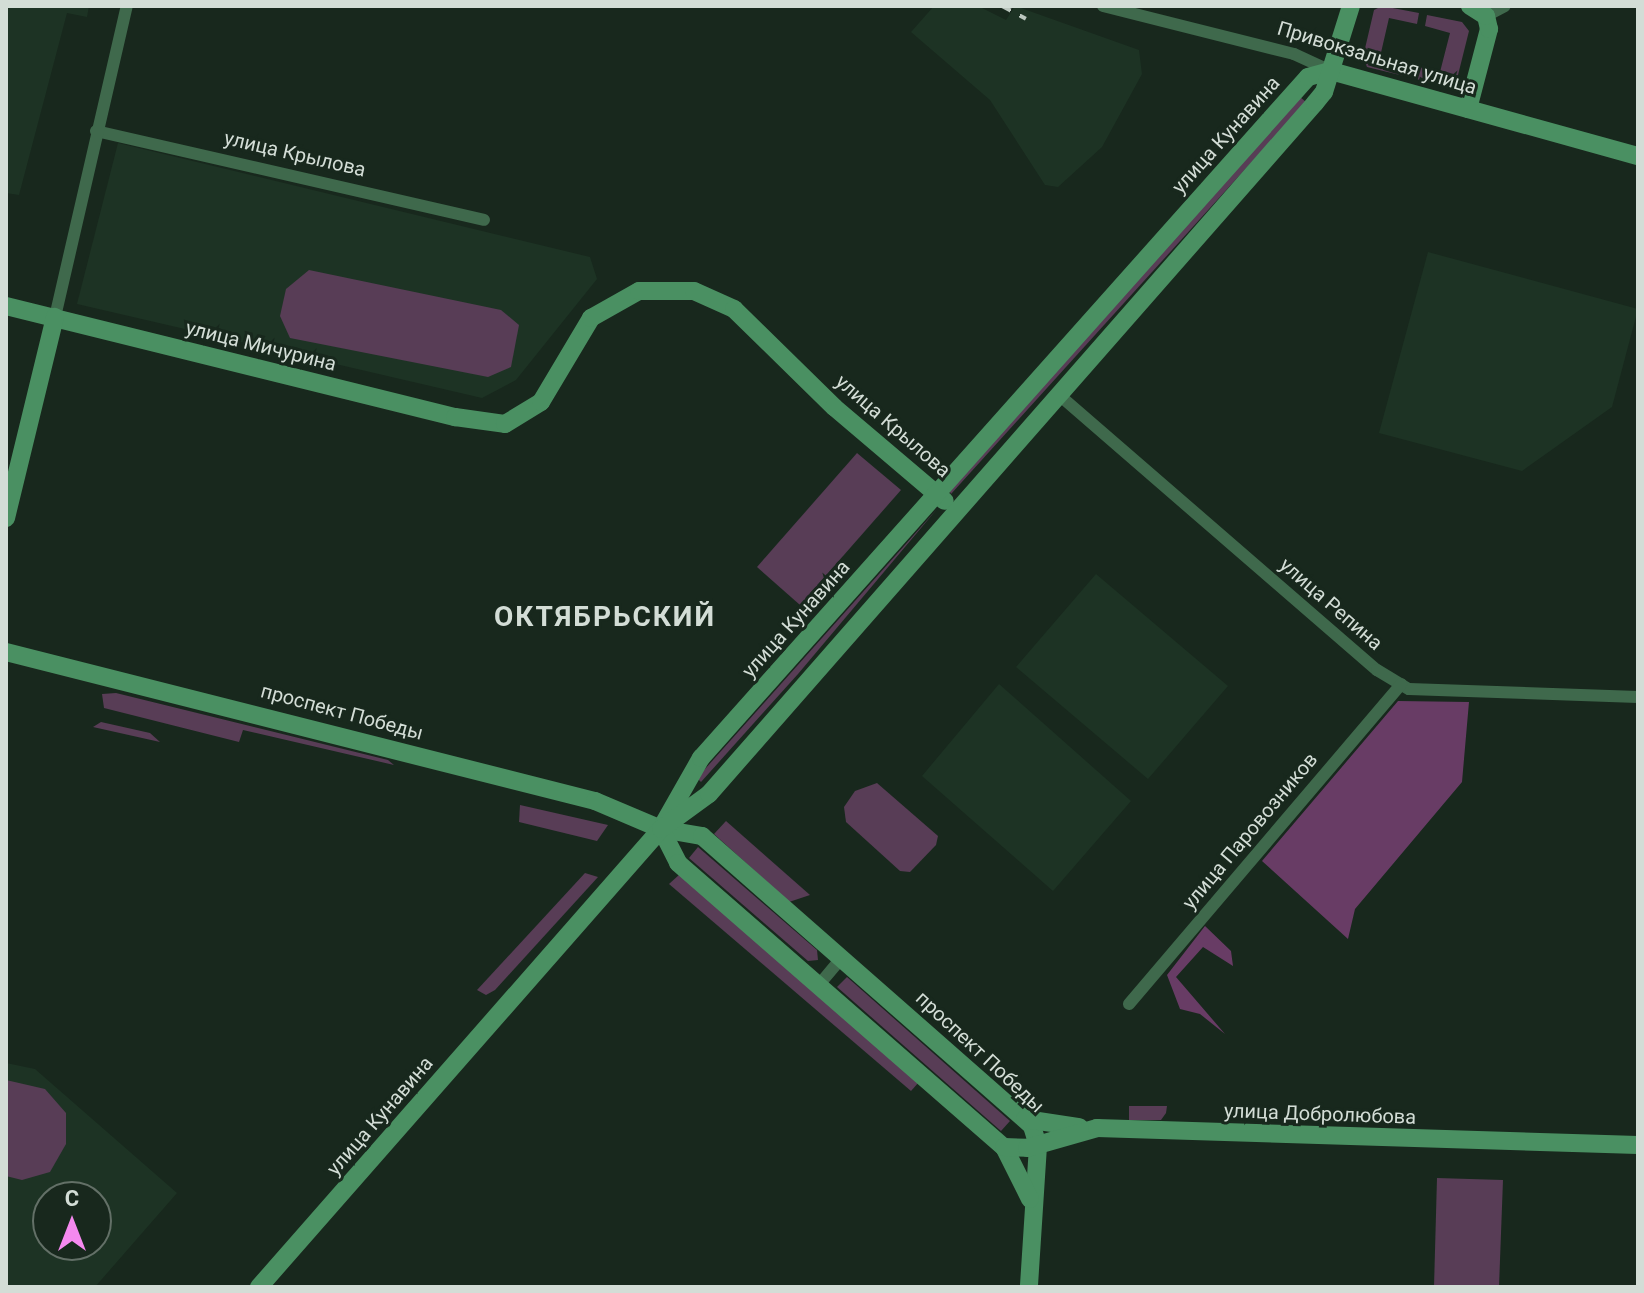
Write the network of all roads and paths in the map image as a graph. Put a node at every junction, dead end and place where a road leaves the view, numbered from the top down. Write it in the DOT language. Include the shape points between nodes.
graph roads {
  1 [pos="127,6"];
  2 [pos="1103,6"];
  3 [pos="1351,6"];
  4 [pos="1470,6"];
  5 [pos="1505,6"];
  6 [pos="1486,16"];
  7 [pos="1331,71"];
  8 [pos="1468,109"];
  9 [pos="96,131"];
  10 [pos="1638,156"];
  11 [pos="484,220"];
  12 [pos="6,306"];
  13 [pos="55,317"];
  14 [pos="1058,394"];
  15 [pos="505,424"];
  16 [pos="937,494"];
  17 [pos="955,509"];
  18 [pos="6,518"];
  19 [pos="6,652"];
  20 [pos="1401,684"];
  21 [pos="1638,697"];
  22 [pos="661,829"];
  23 [pos="842,957"];
  24 [pos="818,986"];
  25 [pos="1129,1004"];
  26 [pos="1025,1119"];
  27 [pos="1097,1128"];
  28 [pos="1638,1145"];
  29 [pos="1038,1146"];
  30 [pos="1004,1147"];
  31 [pos="1032,1203"];
  32 [pos="259,1287"];
  33 [pos="1029,1287"];
  1 -- 9 [label="street"];
  2 -- 7 [label="street, Привокзальная улица" via="1294,54"];
  3 -- 7 [label="street"];
  4 -- 6 [label="street"];
  5 -- 6 [label="street"];
  6 -- 8 [label="street" via="1489,29"];
  7 -- 8 [label="street, Привокзальная улица"];
  7 -- 14 [label="street, улица Кунавина" via="1315,103"];
  7 -- 16 [label="street, улица Кунавина" via="1308,77"];
  8 -- 10 [label="street, Привокзальная улица"];
  9 -- 11 [label="street, улица Крылова"];
  9 -- 13 [label="street"];
  12 -- 13 [label="street, улица Мичурина"];
  13 -- 15 [label="street, улица Мичурина" via="455,417"];
  13 -- 18 [label="street"];
  14 -- 17 [label="street, улица Кунавина"];
  14 -- 20 [label="street, улица Репина" via="1377,670"];
  15 -- 16 [label="street, улица Крылова" via="541,402 591,318 639,291 694,291 734,309 834,407"];
  16 -- 17 [label="street, улица Крылова"];
  16 -- 22 [label="street, улица Кунавина" via="701,758"];
  17 -- 22 [label="street, улица Кунавина" via="709,794"];
  19 -- 22 [label="street, проспект Победы" via="595,801"];
  20 -- 21 [label="street, улица Репина" via="1409,689"];
  20 -- 25 [label="street, улица Паровозников"];
  22 -- 23 [label="street, проспект Победы" via="702,836"];
  22 -- 24 [label="street, проспект Победы" via="678,863"];
  22 -- 32 [label="street, улица Кунавина"];
  23 -- 24 [label="street"];
  23 -- 26 [label="street, проспект Победы"];
  24 -- 30 [label="street, проспект Победы"];
  26 -- 27 [label="street"];
  26 -- 29 [label="street, проспект Победы"];
  27 -- 28 [label="street, улица Добролюбова"];
  27 -- 29 [label="street, улица Добролюбова"];
  29 -- 30 [label="street, улица Добролюбова"];
  29 -- 31 [label="street, проспект Победы"];
  30 -- 31 [label="street, проспект Победы"];
  31 -- 33 [label="street, проспект Победы"];
}
